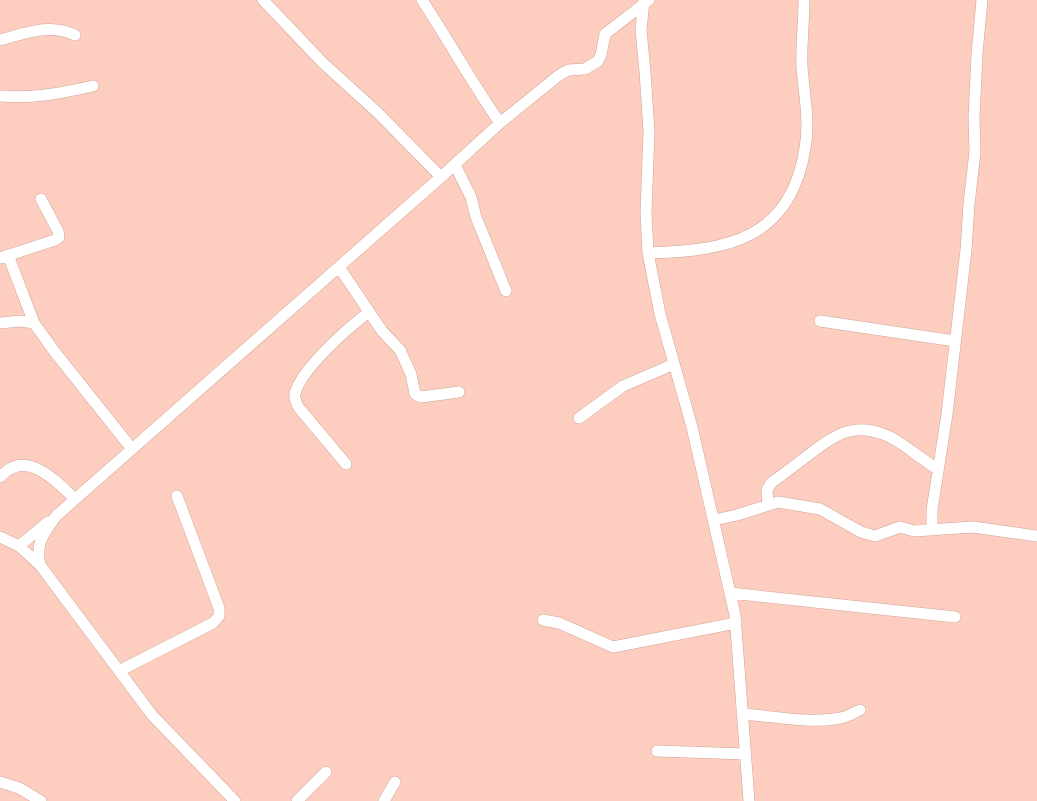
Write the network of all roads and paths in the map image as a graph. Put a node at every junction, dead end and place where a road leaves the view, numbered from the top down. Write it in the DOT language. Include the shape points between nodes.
graph roads {
  1 [pos="263,0"];
  2 [pos="422,0"];
  3 [pos="804,0"];
  4 [pos="982,0"];
  5 [pos="646,1"];
  6 [pos="624,19"];
  7 [pos="641,30"];
  8 [pos="75,36"];
  9 [pos="0,40"];
  10 [pos="93,86"];
  11 [pos="0,96"];
  12 [pos="500,123"];
  13 [pos="455,165"];
  14 [pos="442,177"];
  15 [pos="41,200"];
  16 [pos="648,253"];
  17 [pos="4,256"];
  18 [pos="340,267"];
  19 [pos="506,292"];
  20 [pos="369,312"];
  21 [pos="820,321"];
  22 [pos="0,323"];
  23 [pos="34,323"];
  24 [pos="955,341"];
  25 [pos="674,364"];
  26 [pos="459,392"];
  27 [pos="579,418"];
  28 [pos="132,449"];
  29 [pos="346,464"];
  30 [pos="938,469"];
  31 [pos="0,477"];
  32 [pos="177,496"];
  33 [pos="75,499"];
  34 [pos="768,504"];
  35 [pos="56,516"];
  36 [pos="714,520"];
  37 [pos="932,530"];
  38 [pos="1037,536"];
  39 [pos="0,537"];
  40 [pos="19,546"];
  41 [pos="40,565"];
  42 [pos="730,593"];
  43 [pos="955,617"];
  44 [pos="543,620"];
  45 [pos="736,623"];
  46 [pos="119,671"];
  47 [pos="860,710"];
  48 [pos="742,714"];
  49 [pos="657,751"];
  50 [pos="745,754"];
  51 [pos="326,772"];
  52 [pos="0,782"];
  53 [pos="395,782"];
  54 [pos="41,801"];
  55 [pos="236,801"];
  56 [pos="296,801"];
  57 [pos="384,801"];
  58 [pos="748,801"];
  1 -- 14 [label="street" via="323,63"];
  2 -- 12 [label="street"];
  3 -- 16 [label="street" via="802,66 807,113 806,148 790,198 773,219 741,240 719,247"];
  4 -- 24 [label="street" via="974,96 974,167"];
  5 -- 6 [label="street"];
  5 -- 7 [label="street"];
  6 -- 7 [label="street"];
  6 -- 12 [label="street" via="605,34 598,61 585,69 568,70"];
  7 -- 16 [label="street" via="649,132 646,213"];
  8 -- 9 [label="street" via="52,28"];
  10 -- 11 [label="street" via="52,94"];
  12 -- 13 [label="street"];
  13 -- 14 [label="street"];
  13 -- 19 [label="street" via="471,197 476,217"];
  14 -- 18 [label="street"];
  15 -- 17 [label="street" via="59,237"];
  16 -- 25 [label="street" via="654,289"];
  17 -- 23 [label="street"];
  18 -- 20 [label="street"];
  18 -- 28 [label="street"];
  20 -- 26 [label="street" via="400,350 411,374 416,396"];
  20 -- 29 [label="street" via="352,325 309,370 295,394 299,408"];
  21 -- 24 [label="street"];
  22 -- 23 [label="street"];
  23 -- 28 [label="street"];
  24 -- 30 [label="street"];
  25 -- 27 [label="street" via="623,386"];
  25 -- 36 [label="street"];
  28 -- 33 [label="street"];
  30 -- 34 [label="street" via="891,438 880,433 855,430 833,437 771,483 767,490"];
  30 -- 37 [label="street"];
  31 -- 33 [label="street" via="7,469 17,466 32,468 48,474"];
  32 -- 46 [label="street" via="219,608 219,616 213,622"];
  33 -- 35 [label="street"];
  34 -- 36 [label="street"];
  34 -- 37 [label="street" via="786,502 820,509 862,532 875,536 900,527 914,531"];
  35 -- 40 [label="street"];
  35 -- 41 [label="street" via="40,541"];
  36 -- 42 [label="street"];
  37 -- 38 [label="street" via="973,527"];
  39 -- 40 [label="street"];
  40 -- 41 [label="street"];
  41 -- 46 [label="street"];
  42 -- 43 [label="street"];
  42 -- 45 [label="street"];
  44 -- 45 [label="street" via="576,629 613,647"];
  45 -- 48 [label="street"];
  46 -- 55 [label="street" via="152,715"];
  47 -- 48 [label="street" via="842,718 814,720"];
  48 -- 50 [label="street"];
  49 -- 50 [label="street"];
  50 -- 58 [label="street"];
  51 -- 56 [label="street"];
  52 -- 54 [label="street" via="19,788"];
  53 -- 57 [label="street"];
}
